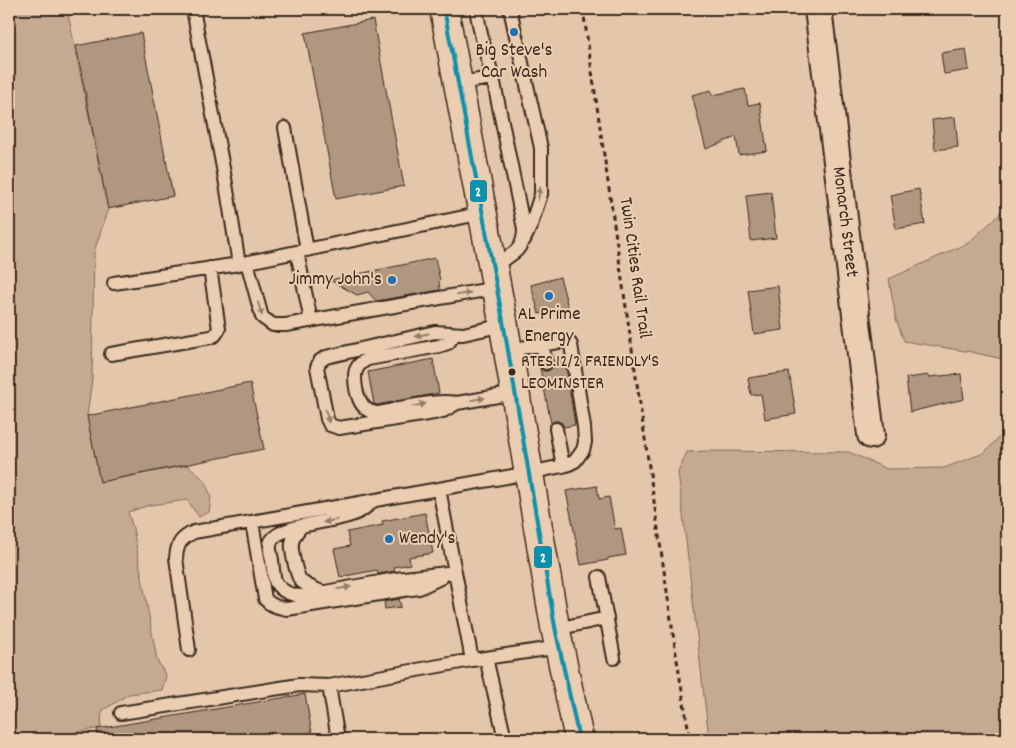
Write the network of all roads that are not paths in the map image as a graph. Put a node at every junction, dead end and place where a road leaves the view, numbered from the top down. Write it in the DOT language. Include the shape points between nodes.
graph roads {
  1 [pos="193,9"];
  2 [pos="444,9"];
  3 [pos="476,9"];
  4 [pos="510,9"];
  5 [pos="818,9"];
  6 [pos="493,78"];
  7 [pos="458,84"];
  8 [pos="285,128"];
  9 [pos="484,213"];
  10 [pos="524,240"];
  11 [pos="302,251"];
  12 [pos="243,263"];
  13 [pos="210,268"];
  14 [pos="495,277"];
  15 [pos="114,283"];
  16 [pos="311,321"];
  17 [pos="455,334"];
  18 [pos="506,338"];
  19 [pos="542,344"];
  20 [pos="111,354"];
  21 [pos="546,363"];
  22 [pos="516,393"];
  23 [pos="457,403"];
  24 [pos="556,428"];
  25 [pos="871,436"];
  26 [pos="563,466"];
  27 [pos="529,474"];
  28 [pos="439,489"];
  29 [pos="373,500"];
  30 [pos="252,522"];
  31 [pos="302,526"];
  32 [pos="455,572"];
  33 [pos="599,577"];
  34 [pos="322,592"];
  35 [pos="607,618"];
  36 [pos="558,638"];
  37 [pos="189,650"];
  38 [pos="486,658"];
  39 [pos="614,658"];
  40 [pos="472,660"];
  41 [pos="329,686"];
  42 [pos="121,712"];
  43 [pos="338,739"];
  44 [pos="505,739"];
  45 [pos="580,739"];
  1 -- 12 [label="lane"];
  2 -- 7 [label="highway"];
  3 -- 6 [label="lane"];
  10 -- 4 [label="lane, one-way" via="541,194 541,148"];
  5 -- 25 [label="street, Monarch Street"];
  6 -- 7 [label="lane"];
  6 -- 10 [label="lane"];
  7 -- 9 [label="highway"];
  8 -- 11 [label="lane"];
  9 -- 11 [label="lane"];
  9 -- 14 [label="highway"];
  10 -- 14 [label="lane"];
  11 -- 12 [label="lane"];
  11 -- 16 [label="lane"];
  12 -- 13 [label="lane"];
  12 -- 16 [label="lane, one-way" via="262,317 267,322 286,325"];
  13 -- 15 [label="lane"];
  13 -- 20 [label="lane" via="219,328 215,335"];
  16 -- 14 [label="lane, one-way"];
  14 -- 18 [label="highway"];
  17 -- 18 [label="lane"];
  17 -- 23 [label="lane, one-way" via="448,343 439,346 361,362 355,378 358,397 371,412 430,402"];
  17 -- 23 [label="lane, one-way" via="435,332 326,357 317,367 327,419 333,427 434,413"];
  18 -- 19 [label="lane"];
  18 -- 22 [label="highway"];
  19 -- 21 [label="lane"];
  19 -- 26 [label="lane" via="565,340 571,345 585,442 575,461"];
  23 -- 22 [label="lane, one-way"];
  22 -- 27 [label="highway"];
  24 -- 26 [label="lane"];
  26 -- 27 [label="lane"];
  27 -- 28 [label="lane"];
  27 -- 36 [label="highway"];
  28 -- 29 [label="lane"];
  28 -- 32 [label="lane"];
  29 -- 30 [label="lane"];
  29 -- 31 [label="lane, one-way" via="362,510 349,515"];
  30 -- 32 [label="lane" via="265,599 280,608 419,588"];
  30 -- 37 [label="lane" via="194,532 180,541 176,558"];
  31 -- 34 [label="lane" via="292,543 297,574 302,582"];
  31 -- 34 [label="lane" via="278,534 271,541 269,547 275,580 279,587 296,596"];
  34 -- 32 [label="lane, one-way"];
  32 -- 40 [label="lane"];
  33 -- 35 [label="lane"];
  35 -- 36 [label="lane"];
  35 -- 39 [label="lane"];
  36 -- 38 [label="lane"];
  36 -- 45 [label="highway"];
  38 -- 40 [label="lane"];
  38 -- 44 [label="lane"];
  40 -- 41 [label="lane"];
  41 -- 42 [label="lane" via="299,685"];
  41 -- 43 [label="lane"];
}
